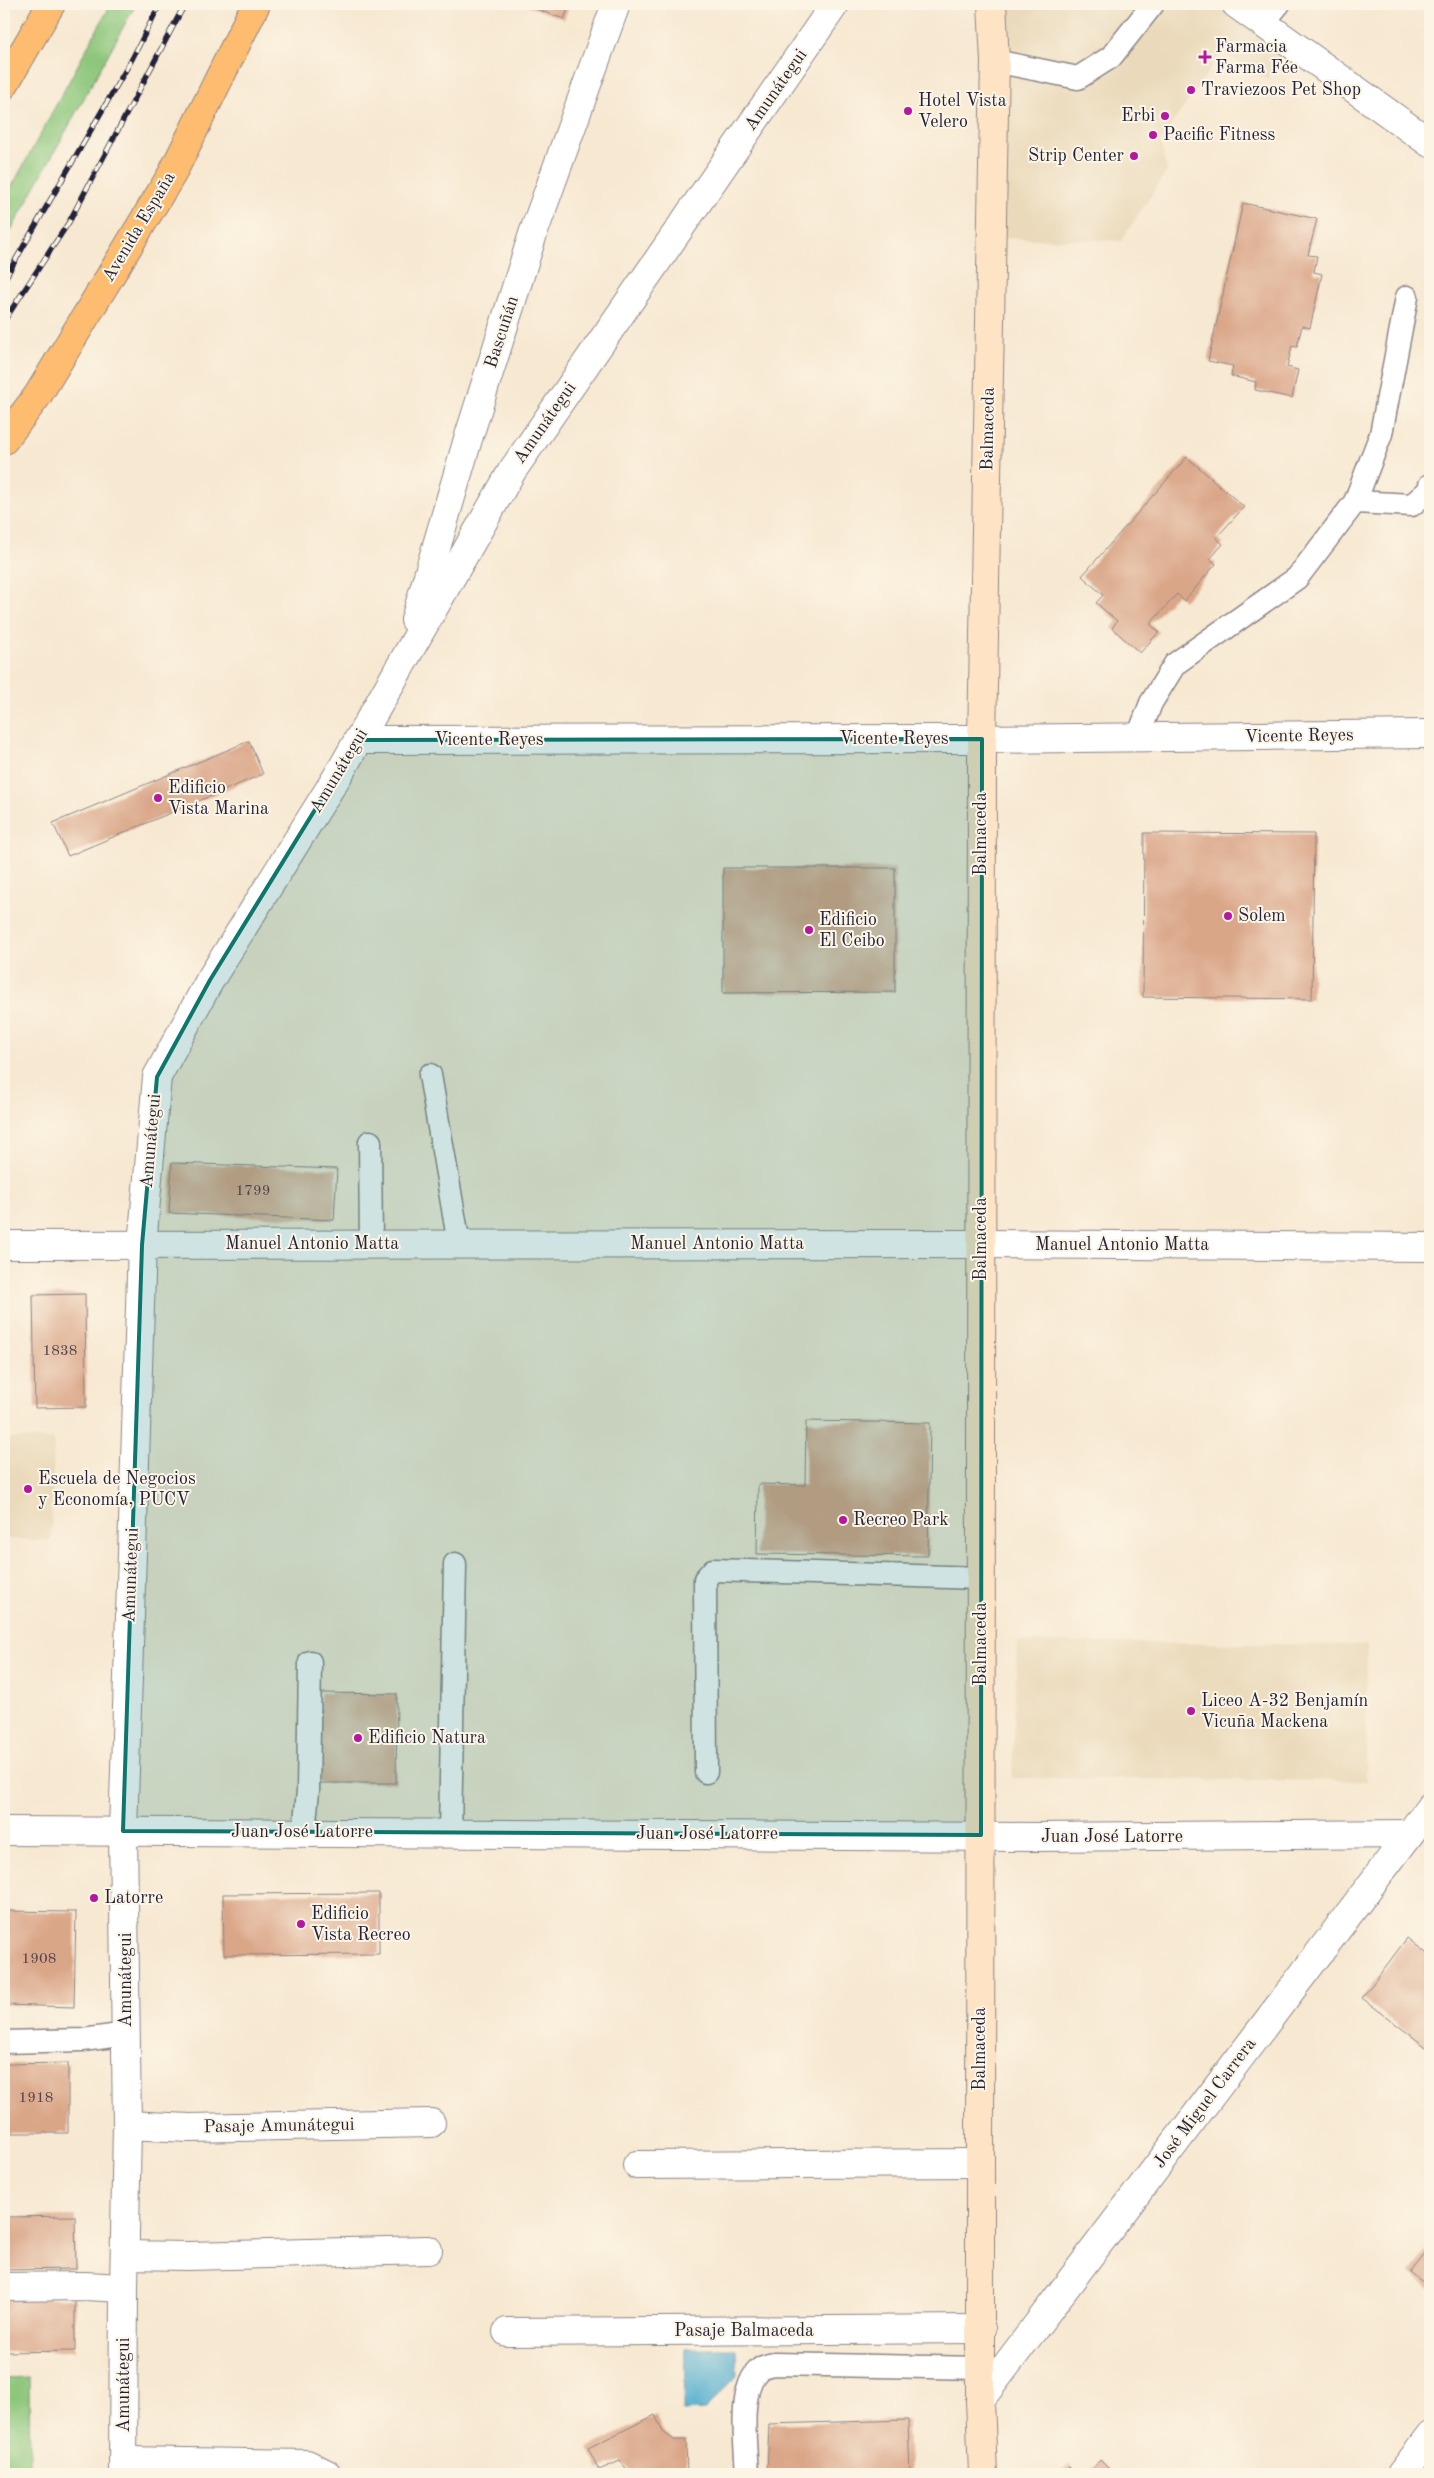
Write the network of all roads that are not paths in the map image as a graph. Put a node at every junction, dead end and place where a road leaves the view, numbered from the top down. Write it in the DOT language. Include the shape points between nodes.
graph roads {
  1 [pos="51,4"];
  2 [pos="256,4"];
  3 [pos="616,4"];
  4 [pos="835,4"];
  5 [pos="992,4"];
  6 [pos="1153,4"];
  7 [pos="1236,4"];
  8 [pos="1271,14"];
  9 [pos="995,61"];
  10 [pos="4,85"];
  11 [pos="1430,143"];
  12 [pos="1407,297"];
  13 [pos="4,440"];
  14 [pos="1430,486"];
  15 [pos="1355,502"];
  16 [pos="402,665"];
  17 [pos="1430,734"];
  18 [pos="1138,737"];
  19 [pos="982,739"];
  20 [pos="358,740"];
  21 [pos="430,1075"];
  22 [pos="370,1142"];
  23 [pos="371,1244"];
  24 [pos="459,1244"];
  25 [pos="981,1244"];
  26 [pos="4,1245"];
  27 [pos="142,1245"];
  28 [pos="1430,1247"];
  29 [pos="455,1564"];
  30 [pos="981,1578"];
  31 [pos="310,1662"];
  32 [pos="706,1772"];
  33 [pos="1430,1806"];
  34 [pos="4,1830"];
  35 [pos="123,1831"];
  36 [pos="304,1832"];
  37 [pos="450,1833"];
  38 [pos="1409,1834"];
  39 [pos="981,1836"];
  40 [pos="126,2034"];
  41 [pos="4,2042"];
  42 [pos="431,2123"];
  43 [pos="127,2125"];
  44 [pos="980,2163"];
  45 [pos="637,2165"];
  46 [pos="428,2250"];
  47 [pos="125,2255"];
  48 [pos="4,2287"];
  49 [pos="124,2288"];
  50 [pos="981,2329"];
  51 [pos="506,2332"];
  52 [pos="980,2368"];
  53 [pos="980,2400"];
  54 [pos="1430,2436"];
  55 [pos="124,2468"];
  56 [pos="327,2474"];
  57 [pos="747,2474"];
  58 [pos="984,2474"];
  59 [pos="1401,2474"];
  1 -- 10 [label="main road"];
  2 -- 13 [label="main road, Avenida España" via="172,174 38,395"];
  3 -- 16 [label="street, Bascuñán" via="527,253"];
  4 -- 16 [label="street, Amunátegui" via="512,471"];
  5 -- 9 [label="street, Balmaceda"];
  6 -- 9 [label="lane" via="1111,57 1078,78"];
  7 -- 8 [label="street"];
  8 -- 11 [label="street"];
  9 -- 19 [label="street, Balmaceda"];
  12 -- 15 [label="lane" via="1380,434"];
  14 -- 15 [label="lane" via="1412,504"];
  15 -- 18 [label="lane" via="1297,578 1175,664 1150,703"];
  16 -- 20 [label="street, Amunátegui"];
  17 -- 18 [label="street, Vicente Reyes"];
  18 -- 19 [label="street, Vicente Reyes"];
  19 -- 20 [label="street, Vicente Reyes"];
  19 -- 25 [label="street, Balmaceda"];
  20 -- 27 [label="street, Amunátegui" via="210,980 157,1077"];
  21 -- 24 [label="lane"];
  22 -- 23 [label="lane"];
  23 -- 24 [label="street, Manuel Antonio Matta"];
  23 -- 27 [label="street, Manuel Antonio Matta"];
  24 -- 25 [label="street, Manuel Antonio Matta"];
  25 -- 28 [label="street, Manuel Antonio Matta"];
  25 -- 30 [label="street, Balmaceda"];
  26 -- 27 [label="street, Manuel Antonio Matta"];
  27 -- 35 [label="street, Amunátegui"];
  29 -- 37 [label="lane"];
  30 -- 32 [label="lane" via="713,1570 705,1579"];
  30 -- 39 [label="street, Balmaceda"];
  31 -- 36 [label="lane" via="308,1791"];
  33 -- 38 [label="street, José Miguel Carrera"];
  34 -- 35 [label="street, Juan José Latorre"];
  35 -- 36 [label="street, Juan José Latorre"];
  35 -- 40 [label="street, Amunátegui"];
  36 -- 37 [label="street, Juan José Latorre"];
  37 -- 39 [label="street, Juan José Latorre"];
  38 -- 39 [label="street, Juan José Latorre"];
  38 -- 53 [label="street, José Miguel Carrera"];
  39 -- 44 [label="street, Balmaceda"];
  40 -- 41 [label="lane" via="83,2040"];
  40 -- 43 [label="street, Amunátegui"];
  42 -- 43 [label="street, Pasaje Amunátegui" via="190,2128"];
  43 -- 47 [label="street, Amunátegui"];
  44 -- 45 [label="street"];
  44 -- 50 [label="street, Balmaceda"];
  46 -- 47 [label="street"];
  47 -- 49 [label="street, Amunátegui"];
  48 -- 49 [label="street"];
  49 -- 55 [label="street, Amunátegui"];
  50 -- 51 [label="street, Pasaje Balmaceda"];
  50 -- 52 [label="street, Balmaceda"];
  52 -- 53 [label="street, Balmaceda"];
  52 -- 57 [label="lane" via="774,2364 760,2369 745,2398"];
  53 -- 58 [label="street, Balmaceda"];
  54 -- 59 [label="street"];
  55 -- 56 [label="street" via="307,2464"];
}
